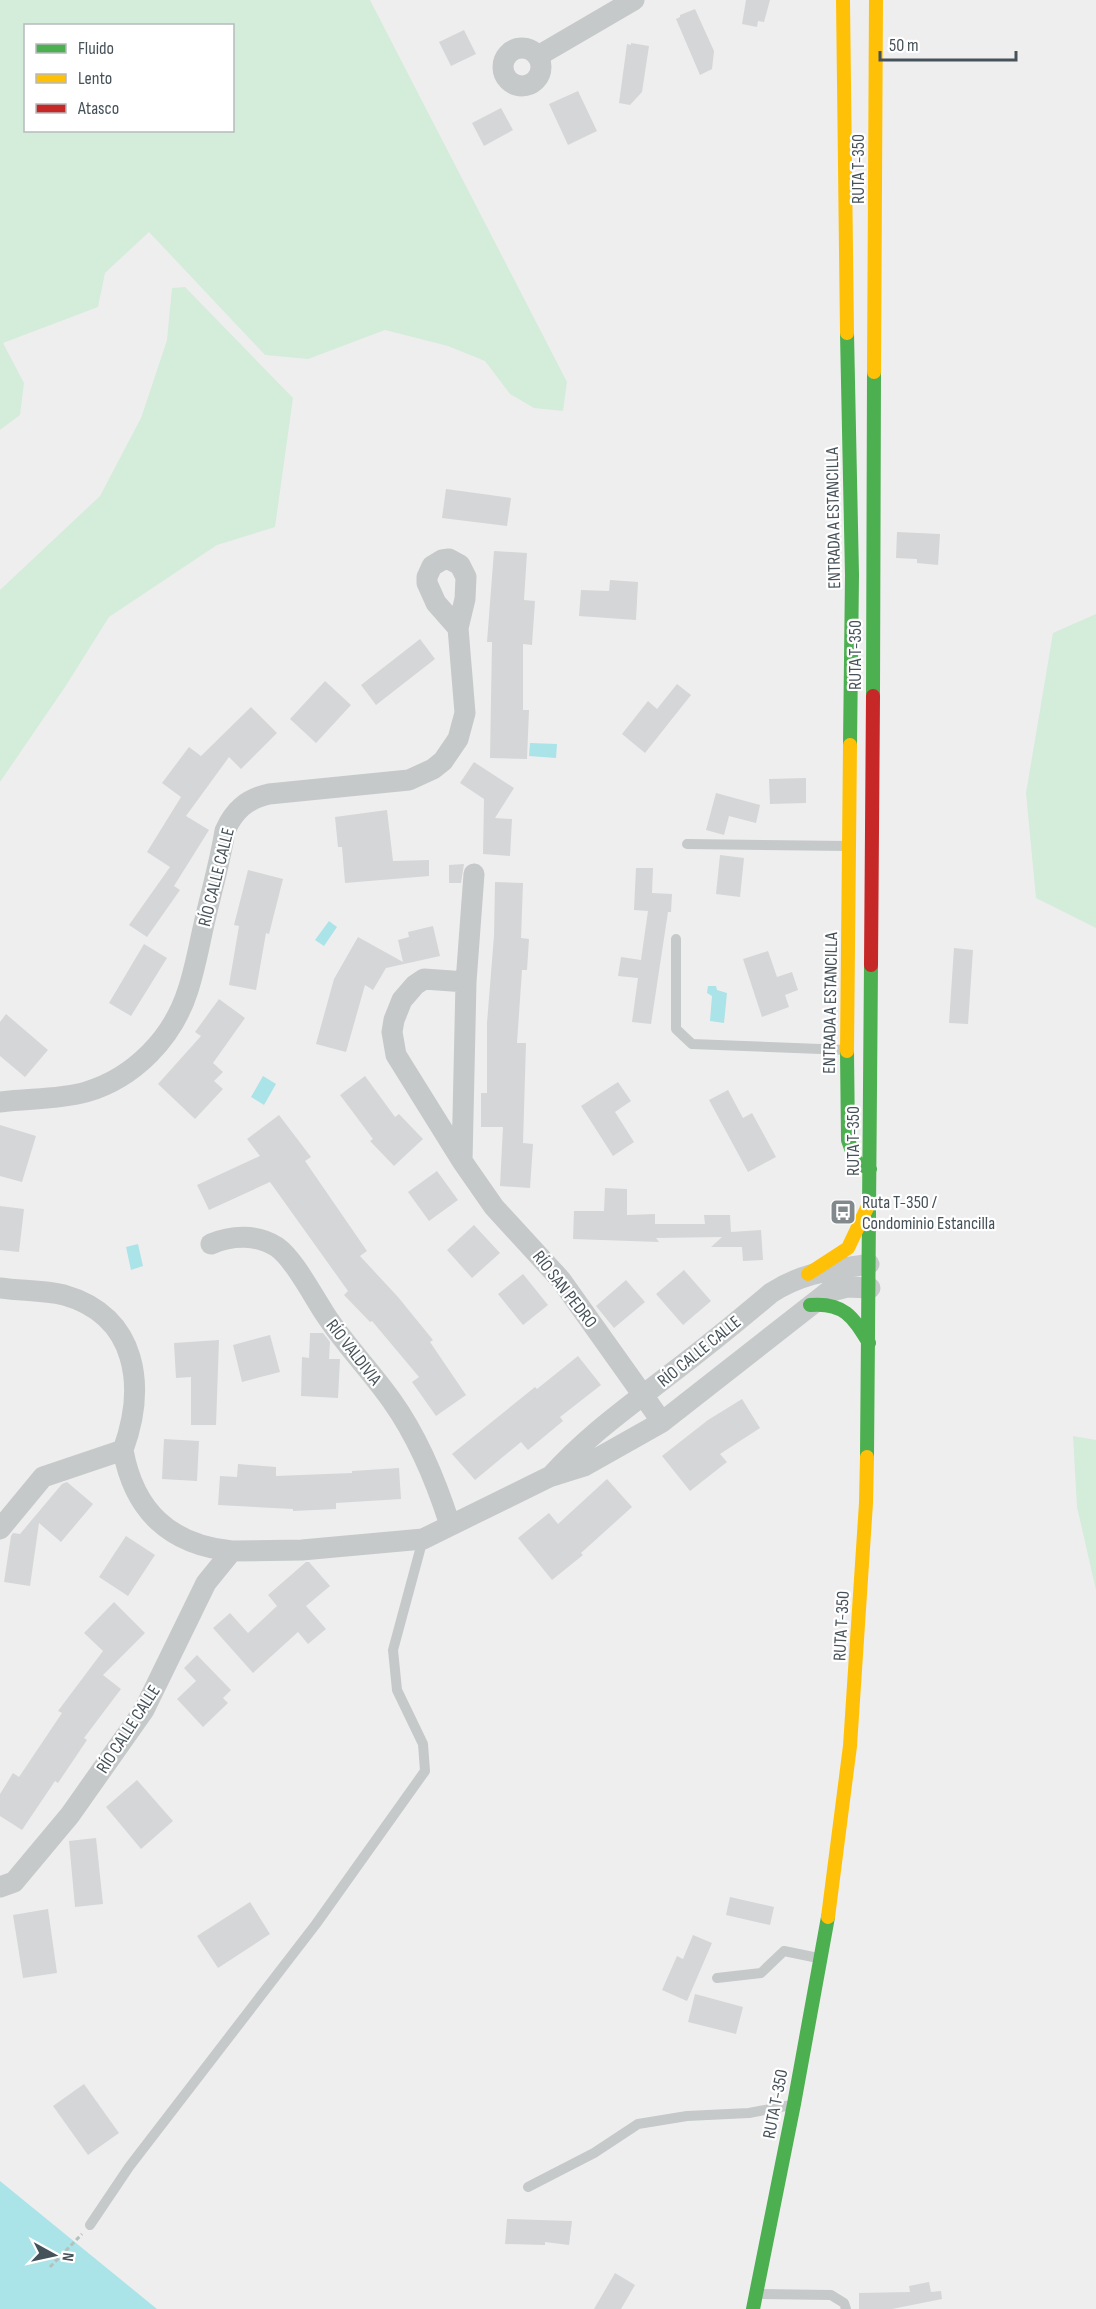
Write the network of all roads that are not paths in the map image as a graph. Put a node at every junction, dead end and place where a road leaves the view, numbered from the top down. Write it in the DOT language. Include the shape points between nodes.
graph roads {
  1 [pos="634,0"];
  2 [pos="843,0"];
  3 [pos="876,0"];
  4 [pos="538,56"];
  5 [pos="850,426"];
  6 [pos="875,436"];
  7 [pos="458,628"];
  8 [pos="687,844"];
  9 [pos="849,846"];
  10 [pos="474,874"];
  11 [pos="676,939"];
  12 [pos="466,982"];
  13 [pos="848,1050"];
  14 [pos="0,1101"];
  15 [pos="462,1161"];
  16 [pos="870,1168"];
  17 [pos="870,1201"];
  18 [pos="211,1244"];
  19 [pos="869,1264"];
  20 [pos="808,1274"];
  21 [pos="0,1288"];
  22 [pos="870,1288"];
  23 [pos="810,1305"];
  24 [pos="869,1343"];
  25 [pos="643,1395"];
  26 [pos="662,1422"];
  27 [pos="123,1450"];
  28 [pos="549,1477"];
  29 [pos="450,1525"];
  30 [pos="0,1529"];
  31 [pos="423,1539"];
  32 [pos="232,1551"];
  33 [pos="0,1887"];
  34 [pos="821,1959"];
  35 [pos="717,1978"];
  36 [pos="794,2104"];
  37 [pos="528,2187"];
  38 [pos="90,2225"];
  39 [pos="756,2294"];
  40 [pos="753,2309"];
  41 [pos="846,2309"];
  1 -- 4 [label="street"];
  2 -- 5 [label="main road, ENTRADA A ESTANCILLA"];
  3 -- 6 [label="main road, RUTA T-350"];
  5 -- 6 [label="street"];
  5 -- 9 [label="main road, ENTRADA A ESTANCILLA"];
  6 -- 16 [label="main road, RUTA T-350"];
  7 -- 14 [label="street, RÍO CALLE CALLE" via="465,713 458,739 443,761 409,780 269,794 243,805 225,831 188,990 164,1038 139,1063 106,1084 54,1098"];
  8 -- 9 [label="lane"];
  9 -- 13 [label="main road, ENTRADA A ESTANCILLA"];
  10 -- 12 [label="street"];
  11 -- 13 [label="lane" via="676,1029 692,1044"];
  12 -- 15 [label="street"];
  12 -- 15 [label="street, RÍO SAN PEDRO" via="424,979 415,985 397,1009 392,1032 396,1055"];
  13 -- 16 [label="main road, ENTRADA A ESTANCILLA" via="848,1140 856,1162"];
  15 -- 25 [label="street, RÍO SAN PEDRO" via="494,1207 561,1280"];
  16 -- 17 [label="main road, RUTA T-350"];
  17 -- 19 [label="main road, RUTA T-350"];
  17 -- 20 [label="main road" via="848,1248"];
  18 -- 29 [label="street, RÍO VALDIVIA" via="244,1237 279,1248 402,1416 429,1466"];
  19 -- 20 [label="street, RÍO CALLE CALLE"];
  19 -- 22 [label="main road, RUTA T-350"];
  20 -- 25 [label="street, RÍO CALLE CALLE" via="771,1293"];
  21 -- 27 [label="street, RÍO CALLE CALLE" via="66,1296 92,1308 123,1336 132,1365 134,1398"];
  22 -- 23 [label="street, RÍO CALLE CALLE" via="838,1289"];
  22 -- 24 [label="main road, RUTA T-350"];
  23 -- 24 [label="main road" via="840,1308 856,1321"];
  23 -- 26 [label="street, RÍO CALLE CALLE"];
  24 -- 34 [label="main road, RUTA T-350" via="866,1503 855,1686 842,1817"];
  25 -- 26 [label="street, RÍO SAN PEDRO"];
  25 -- 28 [label="street, RÍO CALLE CALLE" via="601,1426"];
  26 -- 28 [label="street, RÍO CALLE CALLE" via="584,1466"];
  27 -- 30 [label="street" via="42,1477"];
  27 -- 32 [label="street, RÍO CALLE CALLE" via="130,1482 158,1522 192,1543"];
  28 -- 29 [label="street, RÍO CALLE CALLE"];
  29 -- 31 [label="street, RÍO CALLE CALLE"];
  31 -- 32 [label="street, RÍO CALLE CALLE" via="302,1550"];
  31 -- 38 [label="lane" via="393,1650 397,1690 423,1744 424,1771 316,1924 129,2167"];
  32 -- 33 [label="street, RÍO CALLE CALLE" via="206,1583 144,1710 70,1815 14,1882"];
  34 -- 35 [label="lane" via="784,1951 761,1973"];
  34 -- 36 [label="main road, RUTA T-350"];
  36 -- 37 [label="lane" via="749,2113 687,2116 639,2124 594,2153"];
  36 -- 39 [label="main road, RUTA T-350"];
  39 -- 40 [label="main road, RUTA T-350"];
  39 -- 41 [label="lane" via="831,2295 844,2303"];
}
